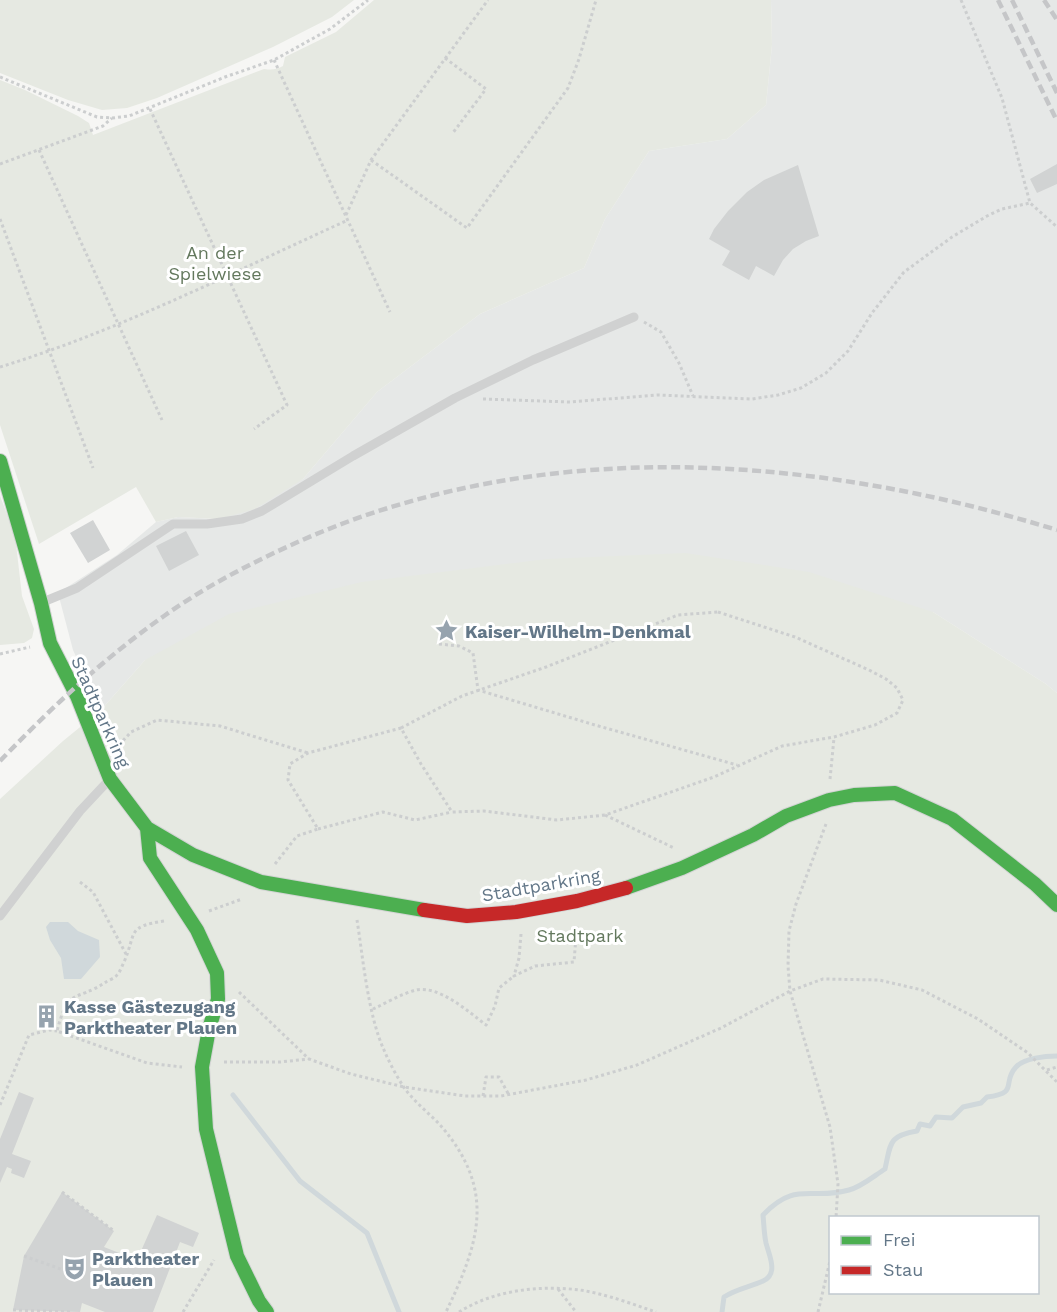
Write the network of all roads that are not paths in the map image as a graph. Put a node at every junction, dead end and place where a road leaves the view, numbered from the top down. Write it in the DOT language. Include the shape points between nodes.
graph roads {
  1 [pos="634,317"];
  2 [pos="0,461"];
  3 [pos="41,603"];
  4 [pos="110,779"];
  5 [pos="147,828"];
  6 [pos="1057,905"];
  7 [pos="0,916"];
  8 [pos="267,1312"];
  1 -- 3 [label="lane" via="455,398 262,511 242,519 173,524 77,588"];
  2 -- 3 [label="street, Stadtparkring"];
  3 -- 4 [label="street, Stadtparkring" via="50,643 77,696"];
  4 -- 5 [label="street, Stadtparkring"];
  4 -- 7 [label="lane" via="80,810"];
  5 -- 6 [label="street, Stadtparkring" via="193,855 261,882 467,916 577,901 640,884 829,800 895,793 952,819"];
  5 -- 8 [label="street" via="150,858 197,930 218,973 218,999 202,1067 206,1129 232,1242"];
}
